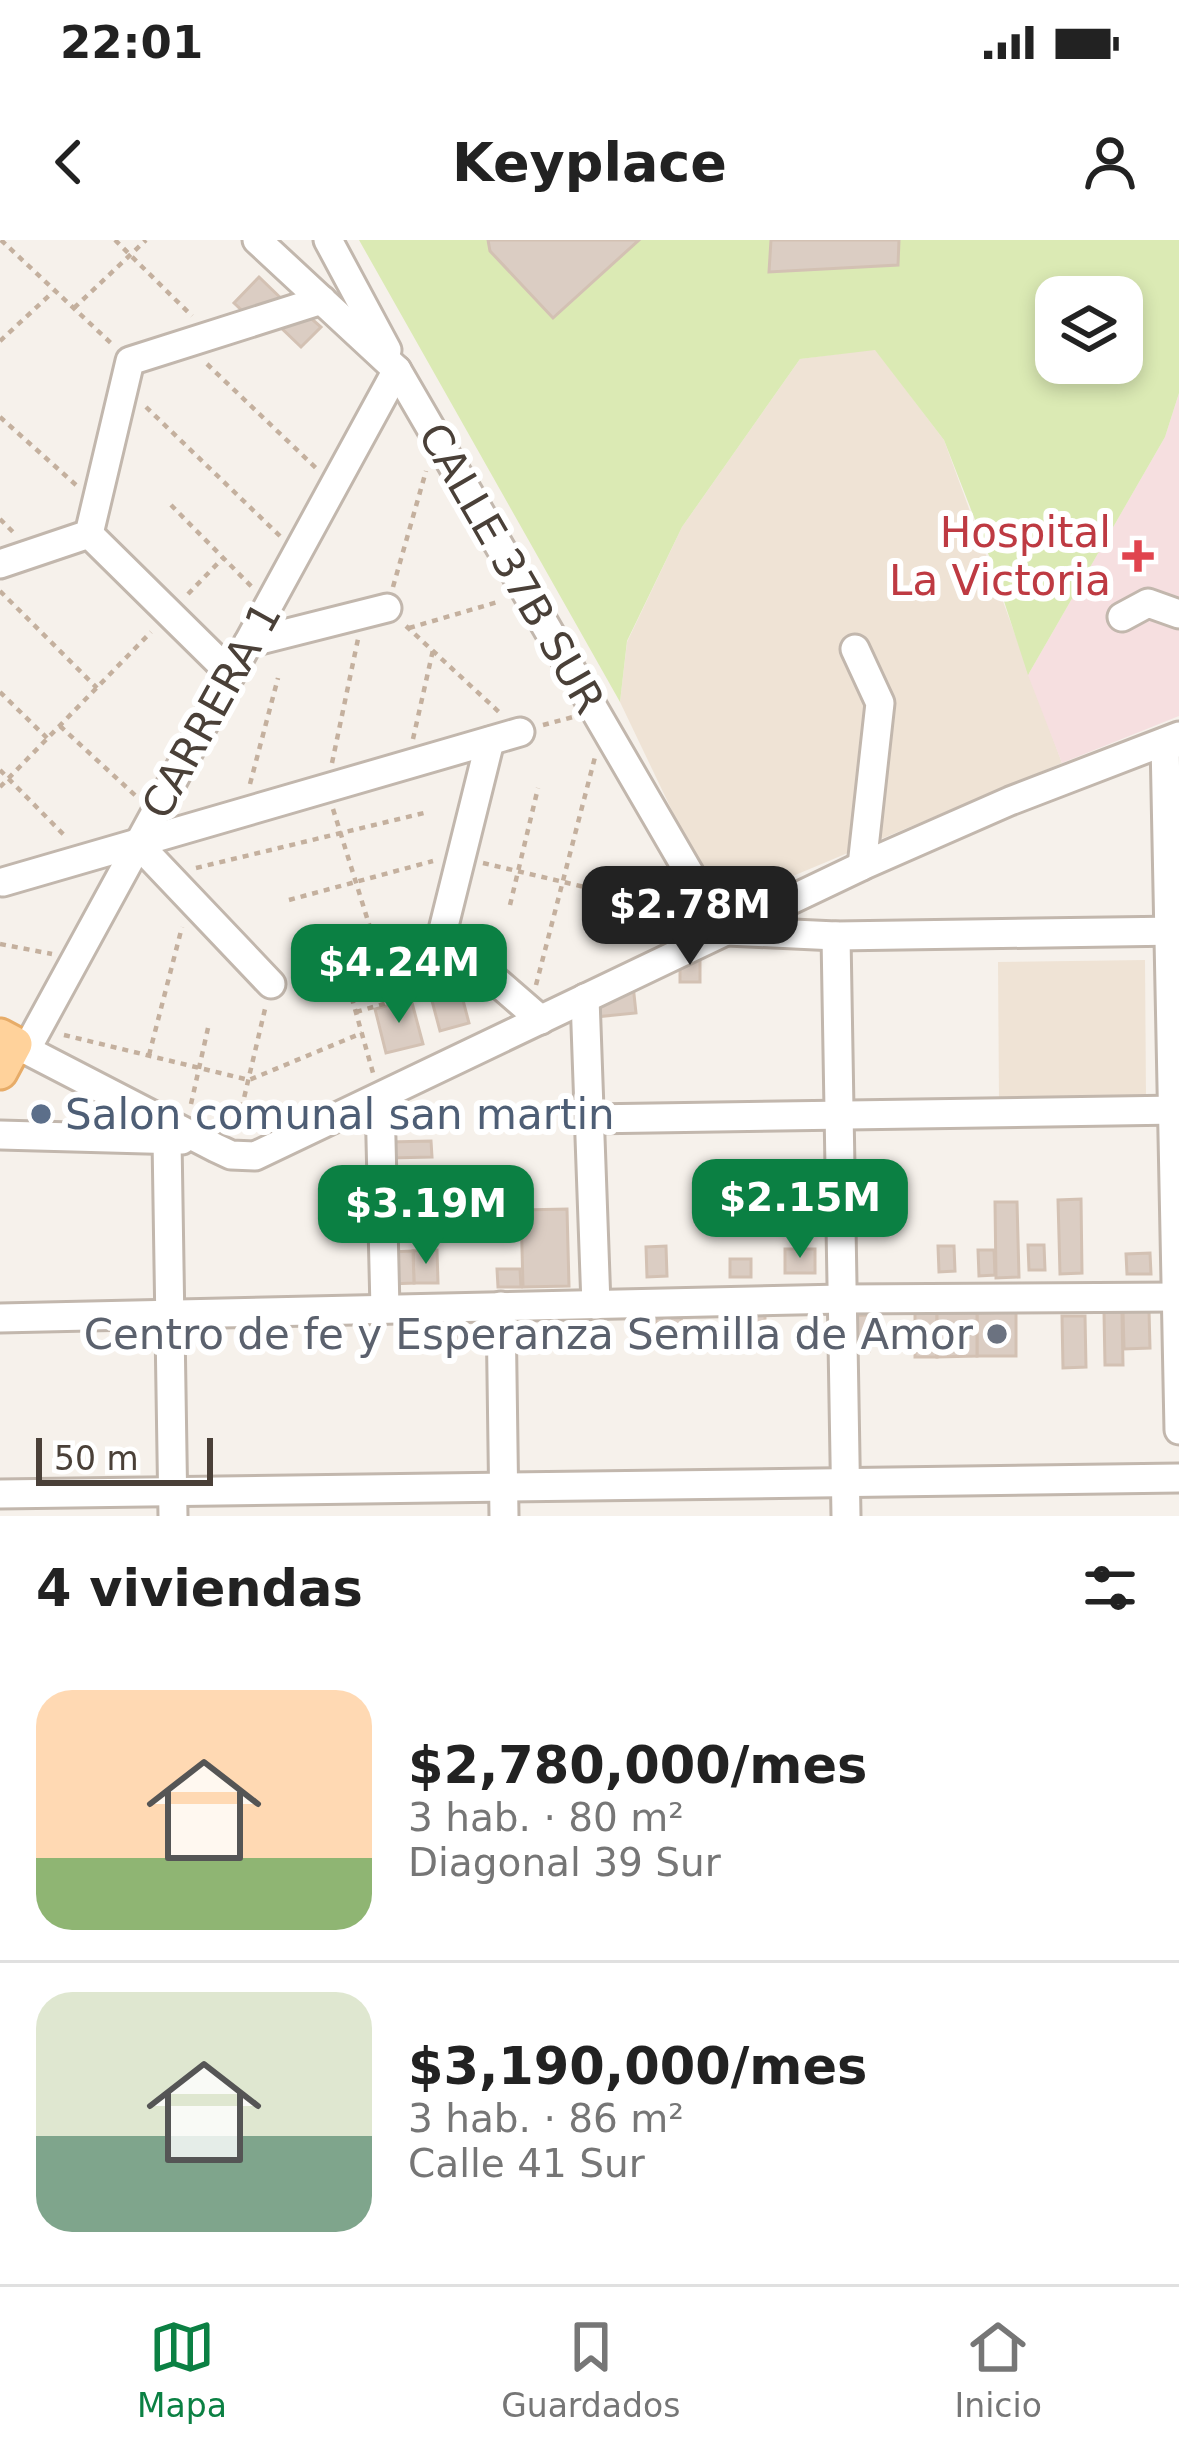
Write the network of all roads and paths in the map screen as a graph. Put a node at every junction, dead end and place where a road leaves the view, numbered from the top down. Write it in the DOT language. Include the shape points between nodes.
graph roads {
  1 [pos="115,240"];
  2 [pos="146,240"];
  3 [pos="257,240"];
  4 [pos="328,240"];
  5 [pos="3,242"];
  6 [pos="131,255"];
  7 [pos="55,291"];
  8 [pos="322,300"];
  9 [pos="74,308"];
  10 [pos="1,339"];
  11 [pos="198,339"];
  12 [pos="397,370"];
  13 [pos="127,374"];
  14 [pos="0,417"];
  15 [pos="435,436"];
  16 [pos="334,485"];
  17 [pos="97,504"];
  18 [pos="171,505"];
  19 [pos="89,534"];
  20 [pos="297,552"];
  21 [pos="223,558"];
  22 [pos="0,564"];
  23 [pos="0,591"];
  24 [pos="527,594"];
  25 [pos="269,604"];
  26 [pos="387,608"];
  27 [pos="169,613"];
  28 [pos="1179,614"];
  29 [pos="1122,617"];
  30 [pos="409,628"];
  31 [pos="248,643"];
  32 [pos="855,649"];
  33 [pos="433,650"];
  34 [pos="231,674"];
  35 [pos="278,678"];
  36 [pos="97,688"];
  37 [pos="0,692"];
  38 [pos="599,718"];
  39 [pos="60,725"];
  40 [pos="520,732"];
  41 [pos="47,738"];
  42 [pos="1174,740"];
  43 [pos="490,741"];
  44 [pos="407,765"];
  45 [pos="0,770"];
  46 [pos="9,778"];
  47 [pos="0,787"];
  48 [pos="538,788"];
  49 [pos="428,812"];
  50 [pos="155,813"];
  51 [pos="243,813"];
  52 [pos="137,843"];
  53 [pos="461,856"];
  54 [pos="86,858"];
  55 [pos="862,866"];
  56 [pos="519,872"];
  57 [pos="167,874"];
  58 [pos="563,882"];
  59 [pos="1,885"];
  60 [pos="190,898"];
  61 [pos="289,900"];
  62 [pos="510,905"];
  63 [pos="719,924"];
  64 [pos="1174,930"];
  65 [pos="442,934"];
  66 [pos="836,936"];
  67 [pos="0,944"];
  68 [pos="75,959"];
  69 [pos="342,963"];
  70 [pos="272,984"];
  71 [pos="425,992"];
  72 [pos="585,998"];
  73 [pos="356,1012"];
  74 [pos="536,1014"];
  75 [pos="208,1028"];
  76 [pos="362,1034"];
  77 [pos="16,1046"];
  78 [pos="149,1056"];
  79 [pos="200,1068"];
  80 [pos="248,1080"];
  81 [pos="380,1098"];
  82 [pos="1176,1110"];
  83 [pos="839,1115"];
  84 [pos="589,1119"];
  85 [pos="0,1135"];
  86 [pos="184,1138"];
  87 [pos="243,1156"];
  88 [pos="1178,1297"];
  89 [pos="842,1299"];
  90 [pos="596,1305"];
  91 [pos="501,1306"];
  92 [pos="385,1309"];
  93 [pos="170,1313"];
  94 [pos="0,1318"];
  95 [pos="1179,1430"];
  96 [pos="1179,1478"];
  97 [pos="846,1480"];
  98 [pos="503,1486"];
  99 [pos="0,1494"];
  100 [pos="172,1503"];
  101 [pos="504,1516"];
  102 [pos="846,1516"];
  1 -- 6 [label="path"];
  2 -- 6 [label="path"];
  3 -- 8 [label="street, CALLE 37B SUR"];
  4 -- 12 [label="street"];
  5 -- 7 [label="path"];
  6 -- 9 [label="path"];
  6 -- 11 [label="path"];
  7 -- 9 [label="path"];
  7 -- 10 [label="path"];
  8 -- 11 [label="street"];
  8 -- 12 [label="street, CALLE 37B SUR"];
  9 -- 13 [label="path"];
  11 -- 13 [label="street"];
  11 -- 16 [label="path"];
  12 -- 15 [label="street, CALLE 37B SUR"];
  12 -- 16 [label="street, CARRERA 1"];
  13 -- 17 [label="street"];
  13 -- 20 [label="path"];
  14 -- 17 [label="path"];
  15 -- 24 [label="street, CALLE 37B SUR"];
  15 -- 26 [label="path"];
  16 -- 20 [label="street, CARRERA 1"];
  17 -- 19 [label="street"];
  18 -- 21 [label="path"];
  19 -- 22 [label="street"];
  19 -- 27 [label="street"];
  20 -- 25 [label="street, CARRERA 1"];
  21 -- 25 [label="path"];
  21 -- 27 [label="path"];
  23 -- 36 [label="path"];
  24 -- 30 [label="path"];
  24 -- 38 [label="street, CALLE 37B SUR"];
  25 -- 31 [label="street, CARRERA 1"];
  26 -- 30 [label="path"];
  26 -- 31 [label="street"];
  27 -- 34 [label="street"];
  27 -- 36 [label="path"];
  28 -- 29 [label="street" via="1148,604"];
  30 -- 33 [label="path"];
  31 -- 34 [label="street, CARRERA 1"];
  32 -- 55 [label="street" via="880,704"];
  33 -- 40 [label="path"];
  33 -- 44 [label="path"];
  34 -- 50 [label="street, CARRERA 1"];
  35 -- 51 [label="path"];
  36 -- 39 [label="path"];
  37 -- 41 [label="path"];
  38 -- 40 [label="path"];
  38 -- 58 [label="path"];
  38 -- 63 [label="street, CALLE 37B SUR"];
  39 -- 41 [label="path"];
  39 -- 50 [label="path"];
  40 -- 43 [label="street"];
  41 -- 46 [label="path"];
  42 -- 55 [label="street"];
  42 -- 64 [label="street"];
  43 -- 44 [label="street"];
  43 -- 53 [label="street"];
  44 -- 51 [label="street"];
  45 -- 46 [label="path"];
  46 -- 47 [label="path"];
  46 -- 54 [label="path"];
  48 -- 56 [label="path"];
  49 -- 57 [label="path"];
  50 -- 52 [label="street, CARRERA 1"];
  51 -- 52 [label="street"];
  52 -- 54 [label="street"];
  52 -- 57 [label="street"];
  52 -- 68 [label="street, CARRERA 1"];
  53 -- 56 [label="path"];
  53 -- 61 [label="path"];
  53 -- 65 [label="street"];
  54 -- 59 [label="street"];
  55 -- 63 [label="street"];
  56 -- 58 [label="path"];
  56 -- 62 [label="path"];
  57 -- 60 [label="street"];
  58 -- 63 [label="path"];
  58 -- 74 [label="path"];
  60 -- 70 [label="street"];
  60 -- 78 [label="path"];
  63 -- 66 [label="street"];
  63 -- 72 [label="street"];
  64 -- 66 [label="street"];
  64 -- 82 [label="street"];
  65 -- 69 [label="path"];
  65 -- 74 [label="street"];
  66 -- 83 [label="street"];
  67 -- 68 [label="path"];
  68 -- 77 [label="street, CARRERA 1"];
  69 -- 70 [label="path"];
  69 -- 73 [label="path"];
  70 -- 80 [label="path"];
  71 -- 73 [label="path"];
  72 -- 74 [label="street"];
  72 -- 84 [label="street"];
  73 -- 76 [label="path"];
  74 -- 81 [label="street"];
  75 -- 79 [label="path"];
  76 -- 80 [label="path"];
  76 -- 81 [label="path"];
  77 -- 78 [label="path"];
  77 -- 86 [label="street"];
  78 -- 79 [label="path"];
  79 -- 80 [label="path"];
  79 -- 86 [label="path"];
  80 -- 87 [label="path"];
  81 -- 87 [label="street"];
  81 -- 92 [label="street"];
  82 -- 83 [label="street"];
  82 -- 88 [label="street"];
  83 -- 84 [label="street"];
  83 -- 89 [label="street"];
  84 -- 90 [label="street"];
  85 -- 86 [label="street"];
  86 -- 87 [label="street"];
  86 -- 93 [label="street"];
  88 -- 89 [label="street"];
  88 -- 95 [label="street"];
  89 -- 90 [label="street"];
  89 -- 97 [label="street"];
  90 -- 91 [label="street"];
  91 -- 92 [label="street"];
  91 -- 98 [label="street"];
  92 -- 93 [label="street"];
  93 -- 94 [label="street"];
  93 -- 100 [label="street"];
  96 -- 97 [label="street"];
  97 -- 98 [label="street"];
  97 -- 102 [label="street"];
  98 -- 100 [label="street"];
  98 -- 101 [label="street"];
  99 -- 100 [label="street"];
}
